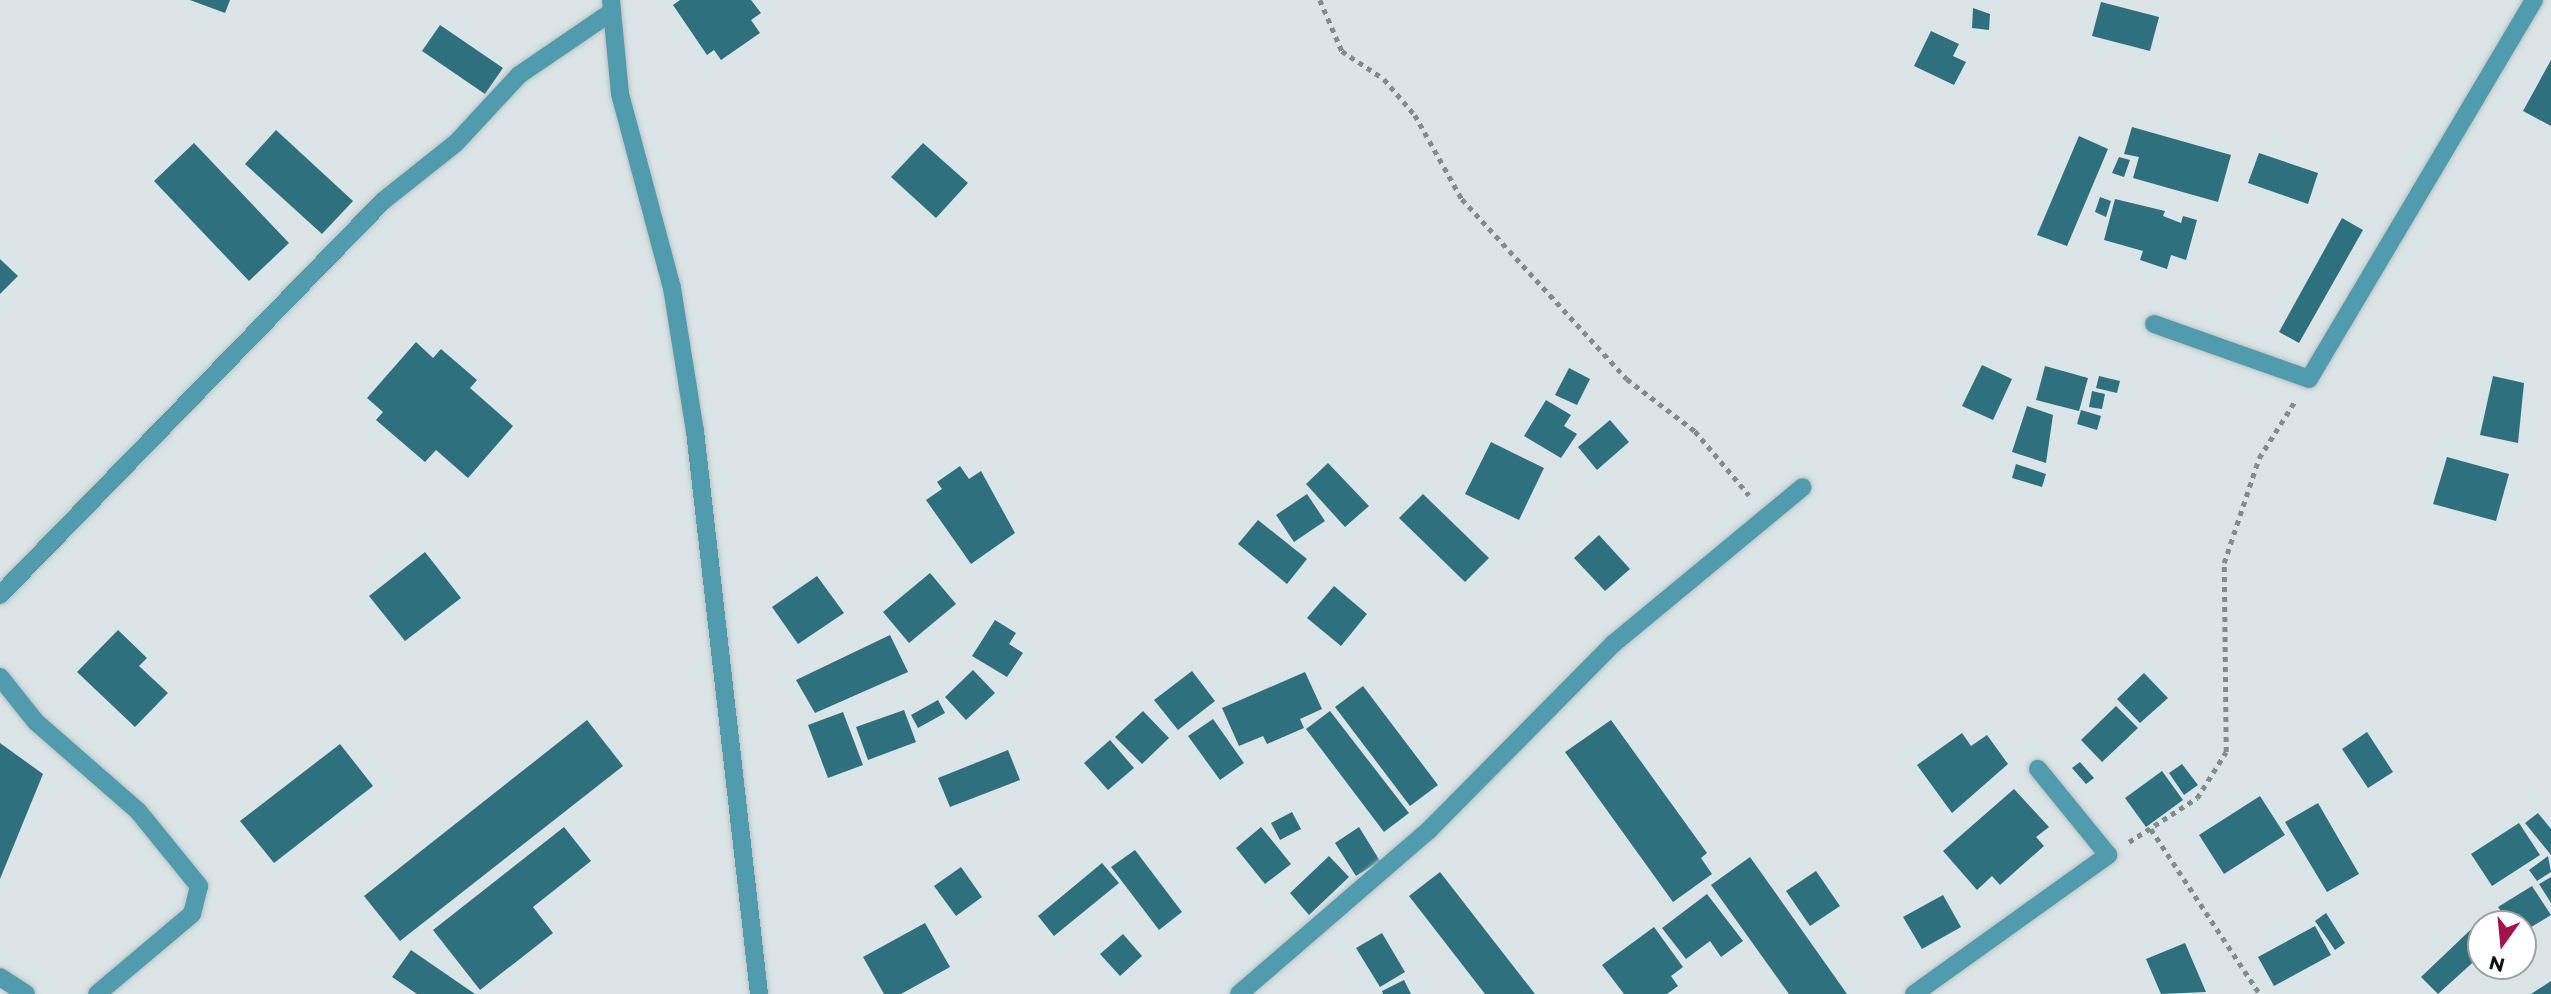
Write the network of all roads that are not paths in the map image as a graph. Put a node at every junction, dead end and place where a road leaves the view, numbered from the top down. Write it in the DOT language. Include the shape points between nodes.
graph roads {
  1 [pos="2534,0"];
  2 [pos="610,7"];
  3 [pos="2154,324"];
  4 [pos="1803,486"];
  5 [pos="0,595"];
  6 [pos="0,677"];
  7 [pos="2038,769"];
  8 [pos="0,977"];
  9 [pos="26,994"];
  10 [pos="97,994"];
  11 [pos="759,994"];
  12 [pos="1239,994"];
  13 [pos="1914,994"];
  1 -- 3 [label="street" via="2309,379"];
  2 -- 5 [label="street" via="519,75 456,143 383,201"];
  2 -- 11 [label="street" via="620,94 672,288 695,431"];
  4 -- 12 [label="street" via="1614,644 1429,830"];
  6 -- 10 [label="street" via="36,722 138,811 199,886 192,914"];
  7 -- 13 [label="street" via="2108,855"];
  8 -- 9 [label="street"];
}
